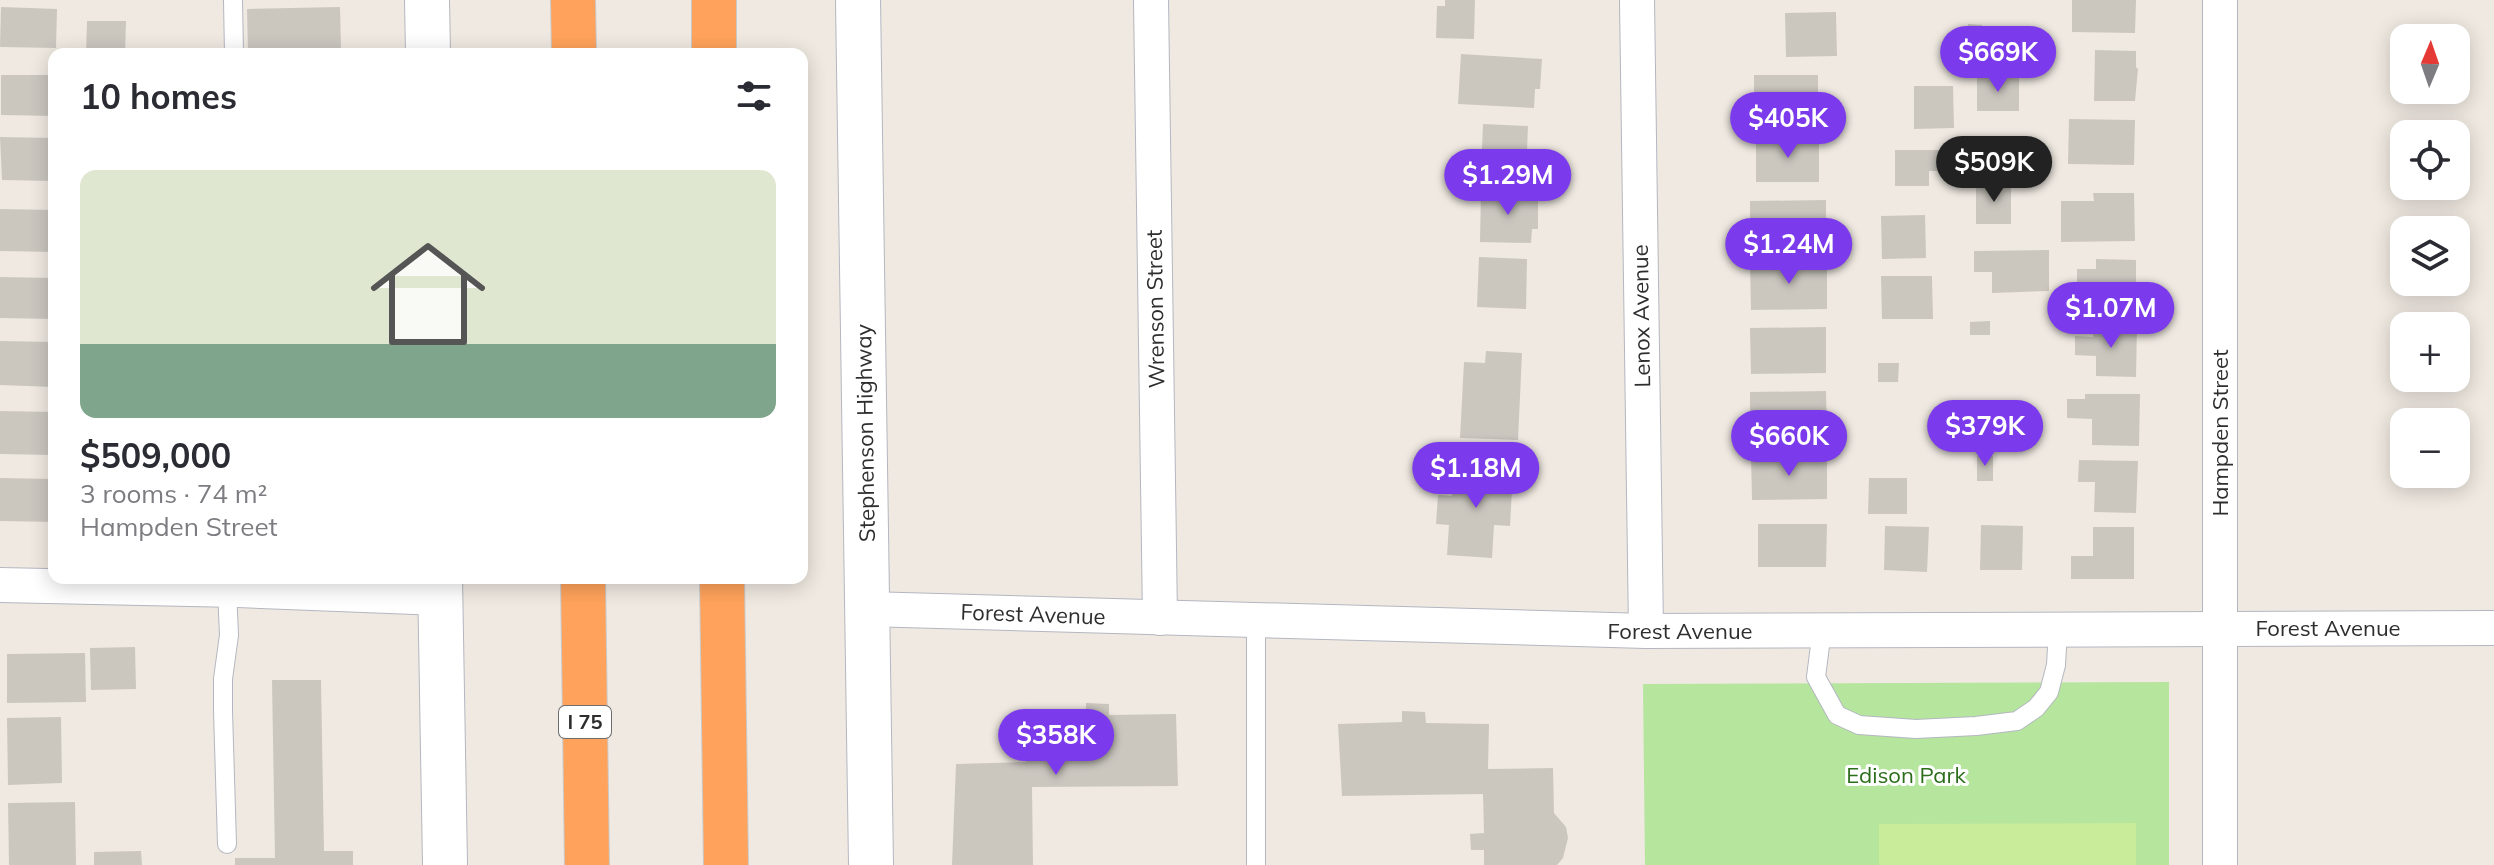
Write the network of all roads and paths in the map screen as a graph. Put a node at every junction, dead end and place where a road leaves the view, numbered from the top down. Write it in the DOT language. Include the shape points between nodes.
graph roads {
  1 [pos="233,0"];
  2 [pos="427,0"];
  3 [pos="573,0"];
  4 [pos="714,0"];
  5 [pos="858,0"];
  6 [pos="1151,0"];
  7 [pos="1637,0"];
  8 [pos="2220,0"];
  9 [pos="234,48"];
  10 [pos="428,48"];
  11 [pos="574,48"];
  12 [pos="714,48"];
  13 [pos="583,584"];
  14 [pos="722,584"];
  15 [pos="0,585"];
  16 [pos="234,586"];
  17 [pos="440,588"];
  18 [pos="867,609"];
  19 [pos="1160,618"];
  20 [pos="1256,621"];
  21 [pos="2220,628"];
  22 [pos="2494,628"];
  23 [pos="2058,629"];
  24 [pos="1822,630"];
  25 [pos="1646,631"];
  26 [pos="227,844"];
  27 [pos="445,865"];
  28 [pos="587,865"];
  29 [pos="726,865"];
  30 [pos="871,865"];
  31 [pos="1256,865"];
  32 [pos="2220,865"];
  1 -- 9 [label="lane"];
  2 -- 10 [label="main road"];
  3 -- 11 [label="highway"];
  4 -- 12 [label="highway"];
  5 -- 18 [label="main road, Stephenson Highway"];
  6 -- 19 [label="street, Wrenson Street"];
  7 -- 25 [label="street, Lenox Avenue"];
  8 -- 21 [label="street, Hampden Street"];
  13 -- 28 [label="highway, I 75"];
  14 -- 29 [label="highway"];
  15 -- 16 [label="street"];
  16 -- 17 [label="street"];
  16 -- 26 [label="lane" via="223,679"];
  17 -- 27 [label="main road"];
  18 -- 19 [label="street, Forest Avenue"];
  18 -- 30 [label="main road, Stephenson Highway"];
  19 -- 20 [label="street, Forest Avenue"];
  20 -- 25 [label="street, Forest Avenue"];
  20 -- 31 [label="lane"];
  21 -- 22 [label="street, Forest Avenue"];
  21 -- 23 [label="street, Forest Avenue"];
  21 -- 32 [label="street, Hampden Street"];
  23 -- 24 [label="street, Forest Avenue"];
  23 -- 24 [label="lane" via="2049,692 2036,708 2017,721 1916,729 1859,725 1837,715 1816,677"];
  24 -- 25 [label="street, Forest Avenue"];
}
